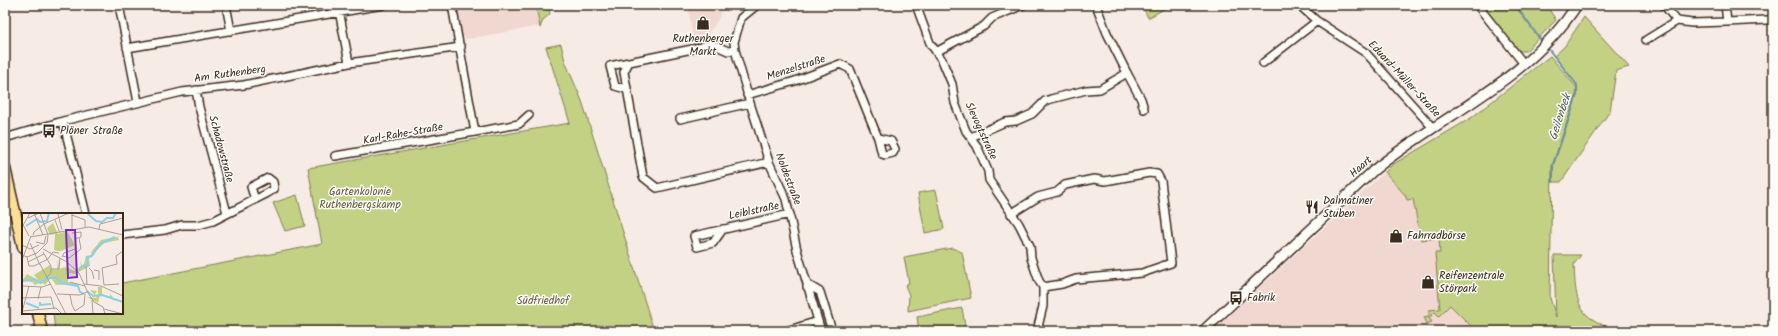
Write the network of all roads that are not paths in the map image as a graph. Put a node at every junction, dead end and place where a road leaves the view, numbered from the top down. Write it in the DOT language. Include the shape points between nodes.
graph roads {
  1 [pos="119,5"];
  2 [pos="226,5"];
  3 [pos="383,5"];
  4 [pos="452,5"];
  5 [pos="757,5"];
  6 [pos="916,5"];
  7 [pos="1023,5"];
  8 [pos="1096,5"];
  9 [pos="1299,5"];
  10 [pos="1477,5"];
  11 [pos="1577,5"];
  12 [pos="1664,5"];
  13 [pos="1725,5"];
  14 [pos="339,9"];
  15 [pos="1677,20"];
  16 [pos="1767,20"];
  17 [pos="1317,21"];
  18 [pos="1727,22"];
  19 [pos="231,31"];
  20 [pos="1646,40"];
  21 [pos="461,47"];
  22 [pos="128,48"];
  23 [pos="735,50"];
  24 [pos="936,52"];
  25 [pos="629,62"];
  26 [pos="349,63"];
  27 [pos="1263,63"];
  28 [pos="1524,64"];
  29 [pos="1127,73"];
  30 [pos="196,90"];
  31 [pos="626,90"];
  32 [pos="747,95"];
  33 [pos="138,102"];
  34 [pos="750,103"];
  35 [pos="1144,110"];
  36 [pos="528,114"];
  37 [pos="680,119"];
  38 [pos="63,121"];
  39 [pos="1433,128"];
  40 [pos="474,132"];
  41 [pos="971,137"];
  42 [pos="5,138"];
  43 [pos="878,138"];
  44 [pos="335,156"];
  45 [pos="769,162"];
  46 [pos="5,168"];
  47 [pos="255,200"];
  48 [pos="86,213"];
  49 [pos="227,213"];
  50 [pos="790,214"];
  51 [pos="1011,214"];
  52 [pos="724,229"];
  53 [pos="123,235"];
  54 [pos="22,243"];
  55 [pos="807,287"];
  56 [pos="1043,287"];
  57 [pos="38,314"];
  58 [pos="818,321"];
  59 [pos="42,331"];
  60 [pos="786,331"];
  61 [pos="821,331"];
  62 [pos="832,331"];
  63 [pos="1036,331"];
  64 [pos="1203,331"];
  1 -- 22 [label="street"];
  2 -- 19 [label="street"];
  3 -- 14 [label="street"];
  4 -- 21 [label="street"];
  5 -- 23 [label="street, Noldestraße" via="741,18 734,42"];
  6 -- 24 [label="street, Slevogtstraße"];
  7 -- 24 [label="street" via="992,18 984,26"];
  8 -- 29 [label="street"];
  9 -- 17 [label="street, Eduard-Müller-Straße"];
  10 -- 28 [label="street"];
  11 -- 28 [label="main road, Haart" via="1560,30"];
  12 -- 15 [label="street"];
  13 -- 18 [label="street"];
  14 -- 19 [label="street"];
  14 -- 26 [label="street"];
  15 -- 18 [label="street" via="1692,24"];
  15 -- 20 [label="street"];
  16 -- 18 [label="street"];
  17 -- 27 [label="street"];
  17 -- 39 [label="street, Eduard-Müller-Straße" via="1366,53"];
  19 -- 22 [label="street"];
  21 -- 26 [label="street, Am Ruthenberg"];
  21 -- 40 [label="street"];
  22 -- 33 [label="street"];
  23 -- 25 [label="street" via="728,51 710,43 702,47"];
  23 -- 32 [label="street, Noldestraße"];
  24 -- 41 [label="street, Slevogtstraße" via="952,84 955,102 966,131"];
  25 -- 31 [label="street" via="624,72"];
  25 -- 31 [label="street" via="610,66 615,86"];
  26 -- 30 [label="street, Am Ruthenberg" via="263,81"];
  28 -- 39 [label="main road, Haart" via="1486,94"];
  29 -- 35 [label="street"];
  29 -- 41 [label="street" via="1100,89 1052,99 1032,114 1016,121 1005,122"];
  30 -- 33 [label="street, Am Ruthenberg"];
  30 -- 49 [label="street, Schadowstraße"];
  31 -- 45 [label="street" via="643,177 657,188"];
  32 -- 34 [label="street, Noldestraße"];
  32 -- 43 [label="street, Menzelstraße" via="840,64 850,69"];
  33 -- 38 [label="street, Am Ruthenberg"];
  34 -- 37 [label="street"];
  34 -- 45 [label="street, Noldestraße"];
  36 -- 40 [label="street, Karl-Rahe-Straße" via="519,124"];
  38 -- 42 [label="street, Am Ruthenberg"];
  38 -- 48 [label="street"];
  39 -- 64 [label="main road, Haart" via="1374,170"];
  40 -- 44 [label="street, Karl-Rahe-Straße"];
  41 -- 51 [label="street, Slevogtstraße" via="988,171 989,180"];
  45 -- 50 [label="street, Noldestraße"];
  46 -- 54 [label="main road"];
  47 -- 49 [label="street"];
  49 -- 53 [label="street" via="198,225"];
  50 -- 52 [label="street, Leiblstraße"];
  50 -- 55 [label="street, Noldestraße" via="796,250"];
  51 -- 56 [label="street, Slevogtstraße" via="1030,246 1031,258"];
  51 -- 56 [label="street" via="1038,197 1057,192 1065,185 1149,173 1157,174 1161,181 1174,264 1142,274 1076,279"];
  55 -- 58 [label="street, Noldestraße"];
  55 -- 62 [label="street" via="810,286 820,292"];
  56 -- 63 [label="street, Slevogtstraße" via="1043,306"];
  57 -- 59 [label="main road"];
  58 -- 60 [label="street"];
  58 -- 61 [label="street, Noldestraße"];
}
